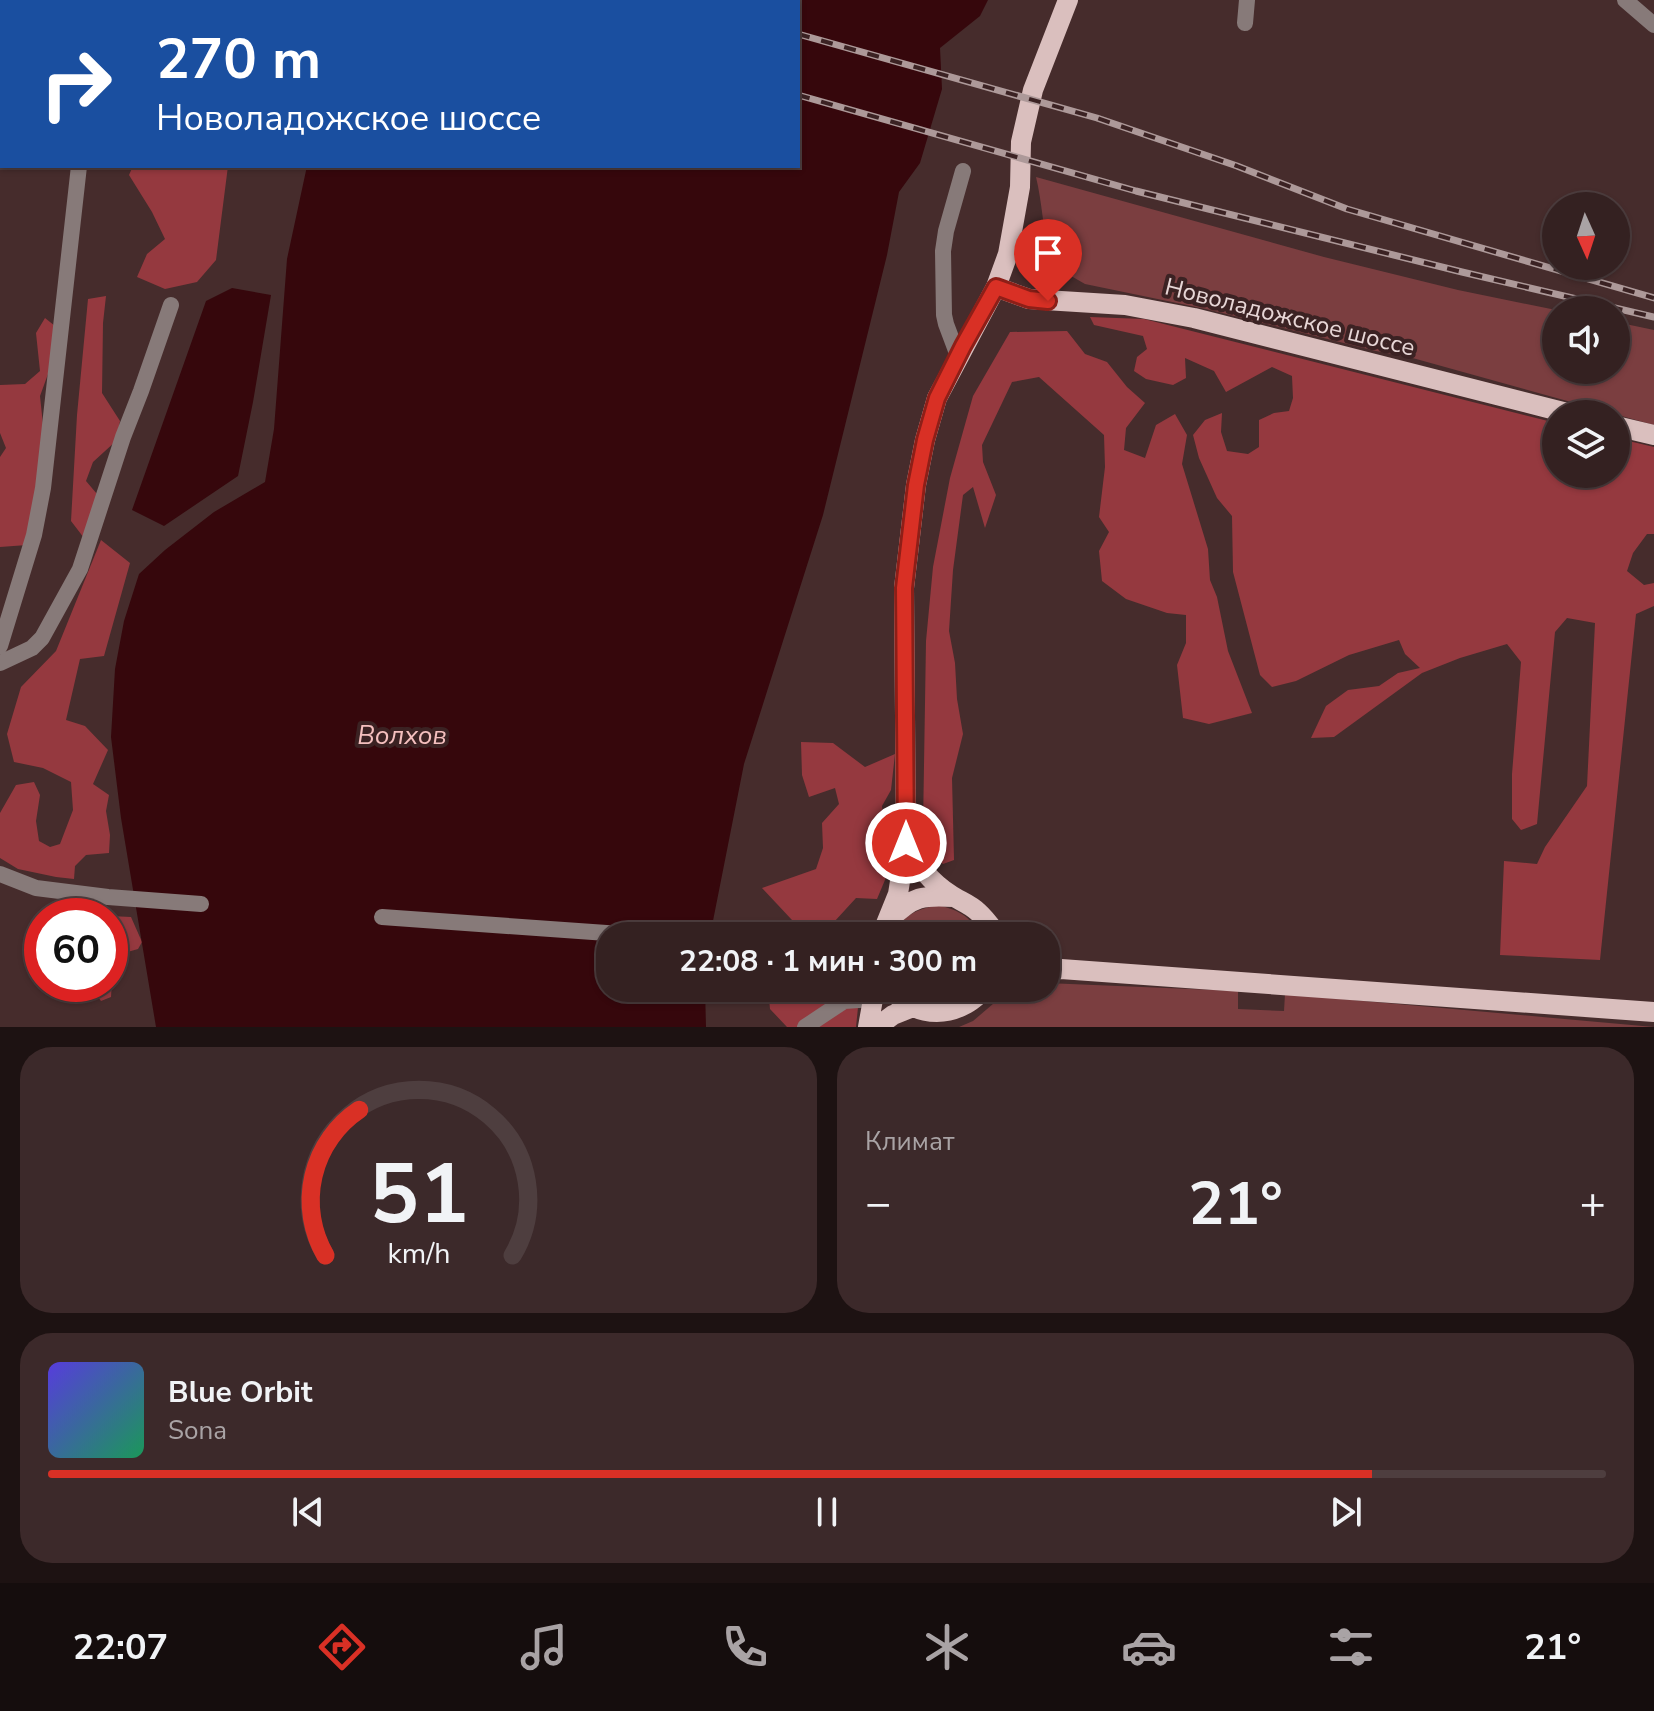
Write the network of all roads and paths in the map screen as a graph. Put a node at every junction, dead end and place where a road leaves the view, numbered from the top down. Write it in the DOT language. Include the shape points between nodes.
graph roads {
  1 [pos="1068,0"];
  2 [pos="1247,0"];
  3 [pos="1625,0"];
  4 [pos="1245,23"];
  5 [pos="1654,25"];
  6 [pos="79,168"];
  7 [pos="963,171"];
  8 [pos="996,287"];
  9 [pos="171,305"];
  10 [pos="958,356"];
  11 [pos="1542,407"];
  12 [pos="1630,429"];
  13 [pos="1654,435"];
  14 [pos="0,646"];
  15 [pos="0,663"];
  16 [pos="906,843"];
  17 [pos="0,874"];
  18 [pos="954,897"];
  19 [pos="201,904"];
  20 [pos="382,917"];
  21 [pos="886,922"];
  22 [pos="889,922"];
  23 [pos="985,922"];
  24 [pos="596,932"];
  25 [pos="1060,969"];
  26 [pos="842,1002"];
  27 [pos="876,1002"];
  28 [pos="905,1002"];
  29 [pos="970,1002"];
  30 [pos="913,1007"];
  31 [pos="1654,1012"];
  32 [pos="805,1027"];
  33 [pos="868,1027"];
  34 [pos="877,1027"];
  1 -- 8 [label="main road" via="1033,90 1021,142 1015,222"];
  2 -- 4 [label="street"];
  3 -- 5 [label="street"];
  6 -- 14 [label="street" via="43,488"];
  7 -- 10 [label="street" via="943,251 944,315"];
  8 -- 10 [label="main road"];
  8 -- 11 [label="main road, Новоладожское шоссе" via="1029,299 1125,305 1194,318"];
  9 -- 15 [label="street" via="80,569 42,638"];
  10 -- 16 [label="main road" via="937,398 925,440 904,588"];
  12 -- 13 [label="main road"];
  16 -- 18 [label="main road" via="927,876"];
  16 -- 21 [label="main road" via="898,894"];
  17 -- 19 [label="street" via="36,888"];
  18 -- 22 [label="main road" via="929,895 906,903"];
  18 -- 23 [label="main road" via="968,903"];
  20 -- 24 [label="street"];
  25 -- 31 [label="main road"];
  26 -- 32 [label="street"];
  27 -- 33 [label="main road"];
  28 -- 30 [label="main road"];
  29 -- 30 [label="main road" via="951,1011"];
  30 -- 34 [label="main road"];
}
